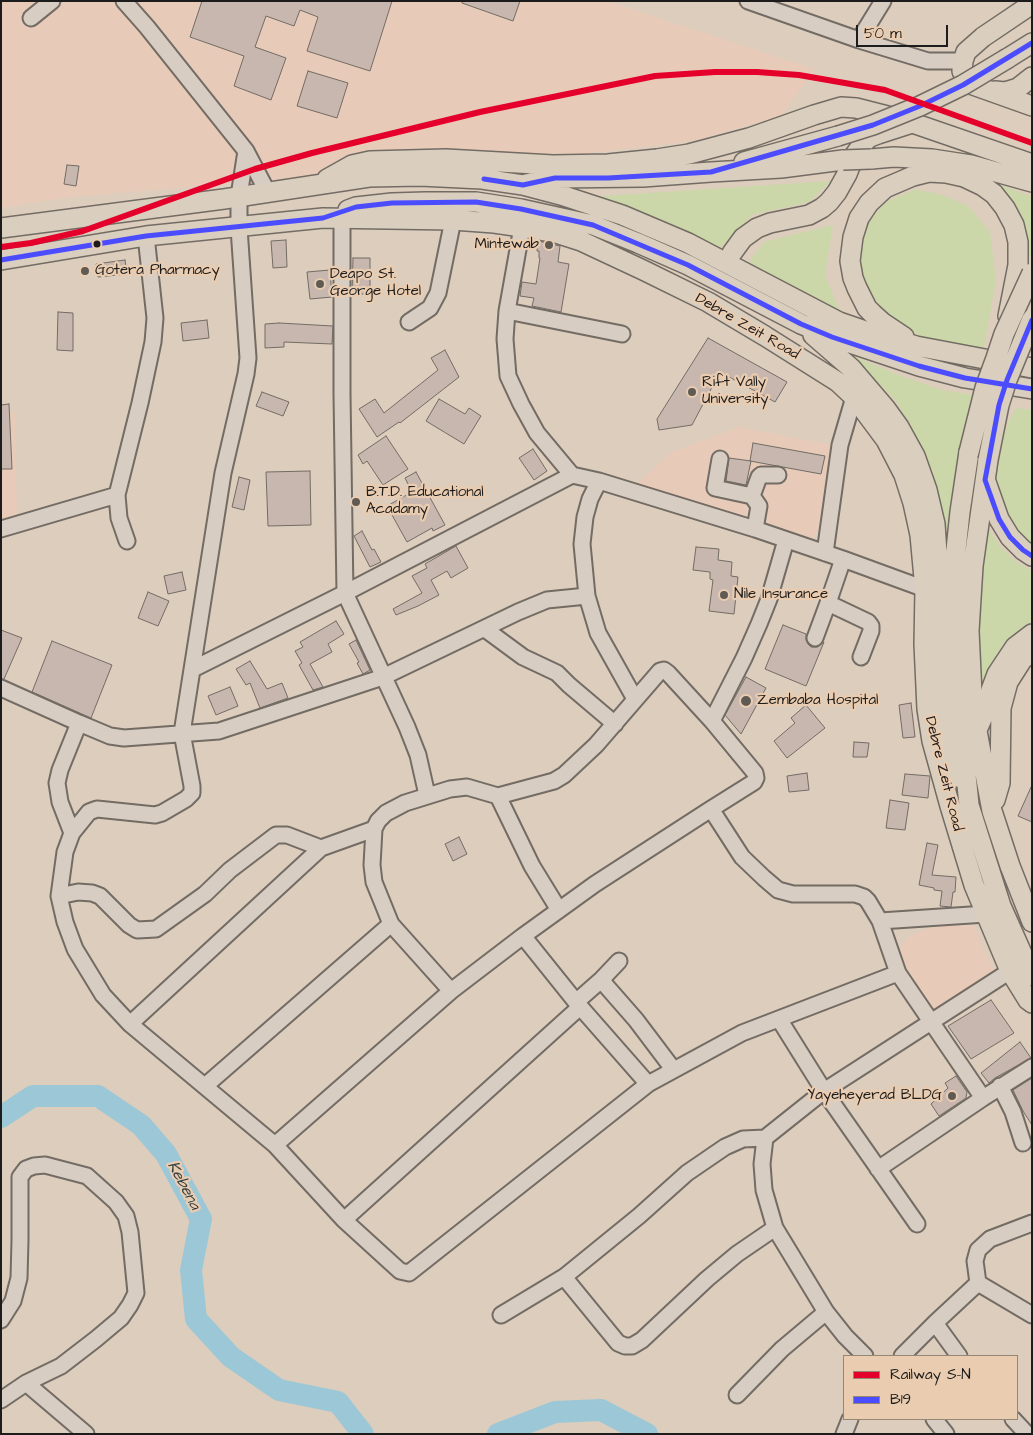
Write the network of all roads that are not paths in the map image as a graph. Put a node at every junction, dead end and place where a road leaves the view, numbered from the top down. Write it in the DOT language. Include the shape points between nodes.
graph roads {
  1 [pos="52,1"];
  2 [pos="124,1"];
  3 [pos="748,1"];
  4 [pos="883,1"];
  5 [pos="1032,4"];
  6 [pos="31,18"];
  7 [pos="859,40"];
  8 [pos="1032,43"];
  9 [pos="963,61"];
  10 [pos="1032,77"];
  11 [pos="989,91"];
  12 [pos="1032,106"];
  13 [pos="912,123"];
  14 [pos="246,151"];
  15 [pos="1032,164"];
  16 [pos="711,172"];
  17 [pos="1032,182"];
  18 [pos="315,185"];
  19 [pos="523,185"];
  20 [pos="268,193"];
  21 [pos="239,196"];
  22 [pos="323,218"];
  23 [pos="342,218"];
  24 [pos="452,220"];
  25 [pos="522,227"];
  26 [pos="1,228"];
  27 [pos="239,228"];
  28 [pos="146,236"];
  29 [pos="732,253"];
  30 [pos="1,260"];
  31 [pos="1032,273"];
  32 [pos="507,311"];
  33 [pos="1032,319"];
  34 [pos="409,322"];
  35 [pos="801,324"];
  36 [pos="622,334"];
  37 [pos="1004,334"];
  38 [pos="916,346"];
  39 [pos="1032,368"];
  40 [pos="1032,389"];
  41 [pos="854,397"];
  42 [pos="720,459"];
  43 [pos="572,475"];
  44 [pos="778,475"];
  45 [pos="985,480"];
  46 [pos="599,481"];
  47 [pos="116,495"];
  48 [pos="752,496"];
  49 [pos="1,529"];
  50 [pos="755,529"];
  51 [pos="786,540"];
  52 [pos="127,541"];
  53 [pos="825,553"];
  54 [pos="1032,556"];
  55 [pos="843,559"];
  56 [pos="924,589"];
  57 [pos="345,593"];
  58 [pos="587,596"];
  59 [pos="828,603"];
  60 [pos="485,629"];
  61 [pos="1032,634"];
  62 [pos="816,638"];
  63 [pos="1032,651"];
  64 [pos="861,657"];
  65 [pos="193,669"];
  66 [pos="383,677"];
  67 [pos="1,688"];
  68 [pos="635,699"];
  69 [pos="712,720"];
  70 [pos="79,723"];
  71 [pos="615,724"];
  72 [pos="977,731"];
  73 [pos="182,733"];
  74 [pos="427,795"];
  75 [pos="498,796"];
  76 [pos="969,805"];
  77 [pos="711,809"];
  78 [pos="992,811"];
  79 [pos="374,829"];
  80 [pos="72,833"];
  81 [pos="321,848"];
  82 [pos="59,896"];
  83 [pos="559,910"];
  84 [pos="986,914"];
  85 [pos="1030,915"];
  86 [pos="880,921"];
  87 [pos="392,924"];
  88 [pos="523,936"];
  89 [pos="619,961"];
  90 [pos="1010,971"];
  91 [pos="898,973"];
  92 [pos="1032,976"];
  93 [pos="601,980"];
  94 [pos="451,991"];
  95 [pos="1032,1003"];
  96 [pos="578,1004"];
  97 [pos="779,1019"];
  98 [pos="931,1022"];
  99 [pos="130,1024"];
  100 [pos="1032,1068"];
  101 [pos="673,1069"];
  102 [pos="648,1084"];
  103 [pos="205,1086"];
  104 [pos="1000,1086"];
  105 [pos="824,1091"];
  106 [pos="983,1098"];
  107 [pos="765,1138"];
  108 [pos="1023,1143"];
  109 [pos="275,1145"];
  110 [pos="878,1169"];
  111 [pos="344,1220"];
  112 [pos="1032,1223"];
  113 [pos="917,1224"];
  114 [pos="775,1228"];
  115 [pos="564,1277"];
  116 [pos="978,1284"];
  117 [pos="826,1312"];
  118 [pos="501,1315"];
  119 [pos="1032,1315"];
  120 [pos="1,1320"];
  121 [pos="935,1323"];
  122 [pos="865,1355"];
  123 [pos="903,1355"];
  124 [pos="958,1355"];
  125 [pos="26,1382"];
  126 [pos="737,1394"];
  127 [pos="1,1400"];
  128 [pos="850,1420"];
  129 [pos="935,1420"];
  130 [pos="1015,1420"];
  131 [pos="86,1434"];
  132 [pos="844,1434"];
  133 [pos="946,1434"];
  134 [pos="1027,1434"];
  1 -- 6 [label="street"];
  2 -- 14 [label="street"];
  3 -- 7 [label="street"];
  4 -- 7 [label="street"];
  5 -- 9 [label="main road" via="982,37 966,52"];
  7 -- 9 [label="street" via="928,61"];
  8 -- 16 [label="main road, bridge" via="963,84 873,125"];
  9 -- 11 [label="main road" via="965,77 973,85"];
  10 -- 11 [label="main road" via="1018,88 1004,92"];
  11 -- 12 [label="main road"];
  13 -- 15 [label="main road"];
  13 -- 18 [label="main road" via="840,107 749,138 657,159 608,164 446,159 370,161 352,165"];
  13 -- 29 [label="main road" via="864,142 837,192 822,208 809,215 757,228 743,238"];
  14 -- 20 [label="street"];
  14 -- 21 [label="street"];
  16 -- 17 [label="main road, bridge" via="894,157 971,165"];
  16 -- 19 [label="main road" via="555,178"];
  18 -- 19 [label="main road" via="369,177 420,176"];
  18 -- 20 [label="main road"];
  19 -- 38 [label="main road" via="622,215 688,243 840,322"];
  20 -- 21 [label="main road"];
  21 -- 26 [label="main road"];
  21 -- 27 [label="street"];
  22 -- 23 [label="main road, Debre Zeit Road"];
  22 -- 27 [label="main road, Debre Zeit Road"];
  22 -- 35 [label="main road" via="356,207 416,202 476,202 521,209 592,225 620,236 688,264"];
  23 -- 24 [label="main road, Debre Zeit Road"];
  23 -- 57 [label="street"];
  24 -- 25 [label="main road, Debre Zeit Road"];
  24 -- 34 [label="street" via="438,293 430,308"];
  25 -- 32 [label="street"];
  25 -- 41 [label="main road, Debre Zeit Road" via="582,241 710,296 765,336 838,382"];
  27 -- 28 [label="main road, Debre Zeit Road"];
  27 -- 65 [label="street" via="248,358 223,473"];
  28 -- 30 [label="main road, Debre Zeit Road"];
  28 -- 47 [label="street" via="155,318 153,342"];
  31 -- 37 [label="main road, bridge"];
  32 -- 36 [label="street"];
  32 -- 43 [label="street" via="508,376 537,433"];
  33 -- 45 [label="main road, bridge" via="999,405"];
  35 -- 40 [label="main road" via="920,366 965,378"];
  35 -- 76 [label="main road" via="851,368 886,409 915,456 935,524 939,676 945,719 952,762"];
  37 -- 38 [label="main road, bridge" via="1018,264 1014,225 994,194 983,186 964,177 929,172 885,188 869,203 859,218 850,261 852,278 867,308"];
  37 -- 76 [label="main road, bridge" via="985,388 969,452 954,569 953,643"];
  38 -- 39 [label="main road"];
  41 -- 53 [label="street" via="840,445"];
  41 -- 56 [label="main road, Debre Zeit Road" via="886,440 904,475 920,536"];
  42 -- 48 [label="street" via="715,488"];
  43 -- 46 [label="street"];
  43 -- 57 [label="street"];
  44 -- 48 [label="street" via="759,477"];
  45 -- 54 [label="main road" via="999,519 1010,537"];
  45 -- 72 [label="main road" via="973,566 969,631"];
  46 -- 50 [label="street"];
  46 -- 58 [label="street" via="590,499 582,544"];
  47 -- 49 [label="street"];
  47 -- 52 [label="street"];
  48 -- 50 [label="street" via="759,506"];
  50 -- 51 [label="street"];
  51 -- 53 [label="street"];
  51 -- 69 [label="street" via="759,624"];
  53 -- 55 [label="street"];
  55 -- 56 [label="street"];
  55 -- 59 [label="street"];
  56 -- 84 [label="main road, Debre Zeit Road" via="927,710 932,741 974,885"];
  57 -- 65 [label="street"];
  57 -- 66 [label="street"];
  58 -- 60 [label="street" via="547,600"];
  58 -- 68 [label="street" via="598,633"];
  59 -- 62 [label="street"];
  59 -- 64 [label="street" via="872,626"];
  60 -- 66 [label="street"];
  60 -- 71 [label="street" via="523,658 557,673"];
  61 -- 72 [label="main road" via="1015,647 997,674"];
  63 -- 78 [label="main road" via="1008,682 1001,708 1000,783"];
  65 -- 73 [label="street"];
  66 -- 73 [label="street" via="220,731"];
  66 -- 74 [label="street" via="418,755"];
  67 -- 70 [label="street"];
  68 -- 69 [label="street" via="664,670"];
  68 -- 71 [label="street"];
  69 -- 77 [label="street" via="756,778 750,786"];
  70 -- 73 [label="street" via="110,736 124,738"];
  70 -- 80 [label="street" via="57,783 60,802"];
  71 -- 75 [label="street" via="564,775 554,781"];
  72 -- 78 [label="main road"];
  73 -- 80 [label="street" via="192,786 192,793 186,799 155,816 98,809 89,812"];
  74 -- 75 [label="street" via="467,786"];
  74 -- 79 [label="street" via="386,813"];
  75 -- 83 [label="street" via="532,866"];
  76 -- 92 [label="main road" via="998,899"];
  77 -- 83 [label="street"];
  77 -- 86 [label="street" via="742,857 778,890 793,894 855,894 868,901"];
  78 -- 85 [label="main road"];
  79 -- 81 [label="street"];
  79 -- 87 [label="street" via="374,882"];
  80 -- 82 [label="street" via="65,852"];
  81 -- 82 [label="street" via="287,835 276,835 156,929 137,930 100,896 92,893"];
  81 -- 99 [label="street"];
  82 -- 99 [label="street" via="74,949 103,995"];
  83 -- 88 [label="street"];
  84 -- 86 [label="street"];
  84 -- 90 [label="main road, Debre Zeit Road"];
  86 -- 91 [label="street"];
  87 -- 94 [label="street"];
  87 -- 103 [label="street"];
  88 -- 94 [label="street"];
  88 -- 96 [label="street"];
  89 -- 93 [label="street"];
  90 -- 95 [label="main road, Debre Zeit Road"];
  90 -- 98 [label="street"];
  91 -- 97 [label="street"];
  91 -- 98 [label="street"];
  93 -- 96 [label="street"];
  93 -- 101 [label="street"];
  94 -- 109 [label="street"];
  96 -- 102 [label="street"];
  96 -- 111 [label="street"];
  97 -- 101 [label="street" via="742,1033"];
  97 -- 105 [label="street"];
  98 -- 105 [label="street"];
  98 -- 106 [label="street"];
  99 -- 103 [label="street"];
  100 -- 104 [label="street"];
  101 -- 102 [label="street"];
  102 -- 111 [label="street" via="409,1272 400,1271"];
  103 -- 109 [label="street"];
  104 -- 106 [label="street"];
  104 -- 108 [label="street" via="1014,1112"];
  105 -- 107 [label="street"];
  105 -- 110 [label="street"];
  106 -- 110 [label="street"];
  107 -- 114 [label="street" via="764,1190"];
  107 -- 115 [label="street" via="743,1139 687,1173"];
  109 -- 111 [label="street"];
  110 -- 113 [label="street"];
  112 -- 116 [label="street" via="990,1239 978,1250"];
  114 -- 115 [label="street" via="737,1254 632,1346 618,1344"];
  114 -- 117 [label="street"];
  115 -- 118 [label="street"];
  116 -- 119 [label="street"];
  116 -- 121 [label="street"];
  117 -- 122 [label="street"];
  117 -- 126 [label="street" via="782,1349"];
  120 -- 125 [label="street" via="13,1301 19,1278 20,1177 26,1169 34,1166 87,1176 116,1202 126,1216 136,1292 121,1318 96,1339 61,1366"];
  121 -- 123 [label="street"];
  121 -- 124 [label="street"];
  125 -- 127 [label="street"];
  125 -- 131 [label="street"];
  128 -- 132 [label="street"];
  129 -- 133 [label="street"];
  130 -- 134 [label="street"];
}
